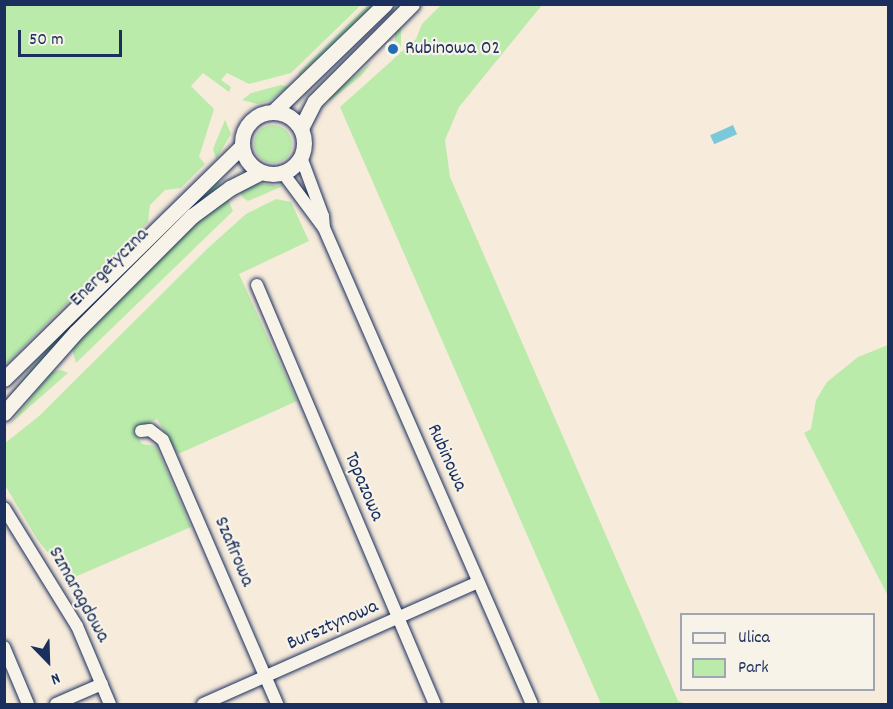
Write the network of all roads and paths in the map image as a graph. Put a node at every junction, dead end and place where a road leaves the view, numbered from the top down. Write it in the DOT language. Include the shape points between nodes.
graph roads {
  1 [pos="385,4"];
  2 [pos="412,4"];
  3 [pos="273,112"];
  4 [pos="300,128"];
  5 [pos="242,146"];
  6 [pos="301,157"];
  7 [pos="261,172"];
  8 [pos="283,173"];
  9 [pos="324,228"];
  10 [pos="257,285"];
  11 [pos="4,379"];
  12 [pos="4,413"];
  13 [pos="141,431"];
  14 [pos="4,508"];
  15 [pos="478,582"];
  16 [pos="398,618"];
  17 [pos="4,646"];
  18 [pos="265,678"];
  19 [pos="102,684"];
  20 [pos="28,705"];
  21 [pos="56,705"];
  22 [pos="110,705"];
  23 [pos="203,705"];
  24 [pos="277,705"];
  25 [pos="435,705"];
  26 [pos="532,705"];
  1 -- 3 [label="street, Energetyczna"];
  2 -- 4 [label="street" via="315,101"];
  3 -- 4 [label="street" via="289,116"];
  3 -- 5 [label="street, Energetyczna" via="250,121"];
  4 -- 6 [label="street" via="304,145"];
  5 -- 7 [label="street" via="248,162"];
  5 -- 11 [label="street, Energetyczna"];
  6 -- 8 [label="street"];
  6 -- 9 [label="street, Rubinowa" via="324,216"];
  7 -- 8 [label="street, Energetyczna"];
  7 -- 12 [label="street, Energetyczna" via="230,188 192,216 76,332"];
  8 -- 9 [label="street, Rubinowa"];
  9 -- 15 [label="street, Rubinowa"];
  10 -- 16 [label="street, Topazowa"];
  13 -- 18 [label="street, Szafirowa" via="150,430 164,440"];
  14 -- 19 [label="street, Szmaragdowa" via="77,626"];
  15 -- 16 [label="street, Bursztynowa"];
  15 -- 26 [label="street, Rubinowa"];
  16 -- 18 [label="street, Bursztynowa"];
  16 -- 25 [label="street, Topazowa"];
  17 -- 20 [label="street"];
  18 -- 23 [label="street, Bursztynowa"];
  18 -- 24 [label="street, Szafirowa"];
  19 -- 21 [label="street"];
  19 -- 22 [label="street, Szmaragdowa"];
}
